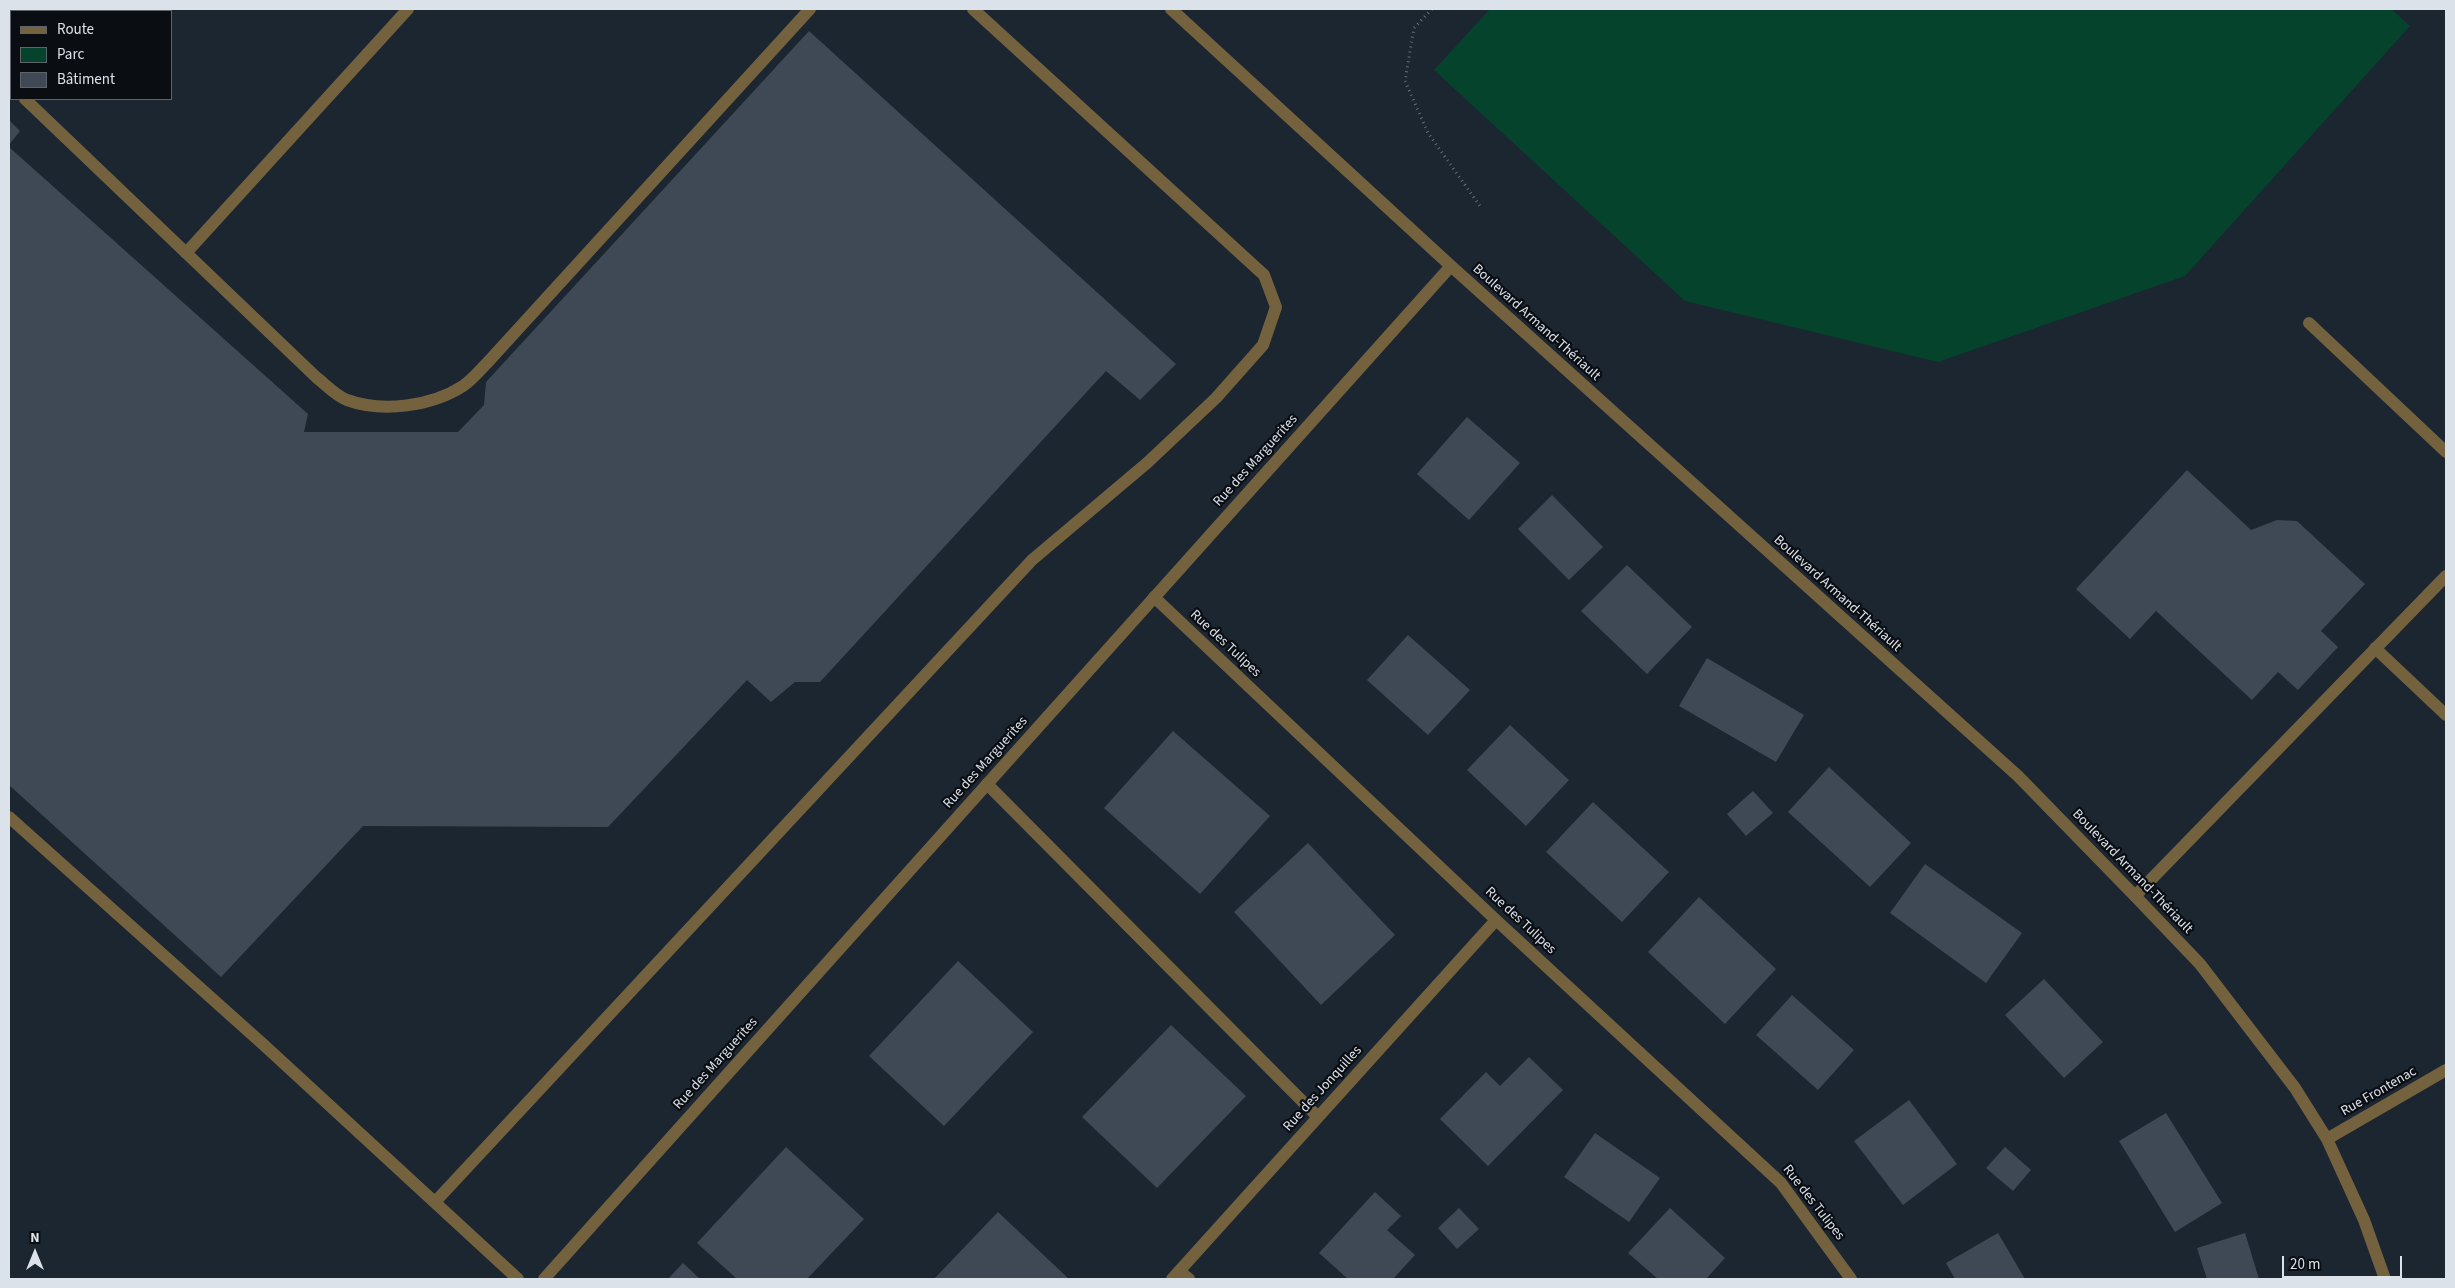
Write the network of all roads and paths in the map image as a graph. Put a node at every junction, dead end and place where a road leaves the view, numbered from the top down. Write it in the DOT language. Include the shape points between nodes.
graph roads {
  1 [pos="408,9"];
  2 [pos="810,9"];
  3 [pos="973,9"];
  4 [pos="1171,9"];
  5 [pos="1432,9"];
  6 [pos="26,100"];
  7 [pos="1480,206"];
  8 [pos="186,253"];
  9 [pos="1451,266"];
  10 [pos="2309,323"];
  11 [pos="2446,452"];
  12 [pos="2446,576"];
  13 [pos="1154,597"];
  14 [pos="2375,648"];
  15 [pos="2446,714"];
  16 [pos="987,784"];
  17 [pos="9,817"];
  18 [pos="2135,896"];
  19 [pos="1496,920"];
  20 [pos="2446,1070"];
  21 [pos="1318,1117"];
  22 [pos="2327,1139"];
  23 [pos="435,1202"];
  24 [pos="1180,1277"];
  25 [pos="518,1279"];
  26 [pos="544,1279"];
  27 [pos="1851,1279"];
  28 [pos="2386,1279"];
  1 -- 8 [label="street"];
  2 -- 8 [label="street" via="488,362 464,385 440,398 380,406 346,400 316,377"];
  3 -- 23 [label="street" via="1264,275 1276,307 1263,345 1216,398 1154,457 1032,560"];
  4 -- 9 [label="street, Boulevard Armand-Thériault"];
  5 -- 7 [label="path" via="1414,28 1405,80 1428,133"];
  6 -- 8 [label="street"];
  9 -- 13 [label="street, Rue des Marguerites"];
  9 -- 18 [label="street, Boulevard Armand-Thériault" via="2018,776"];
  10 -- 11 [label="street"];
  12 -- 14 [label="street"];
  13 -- 16 [label="street, Rue des Marguerites"];
  13 -- 19 [label="street, Rue des Tulipes"];
  14 -- 15 [label="street"];
  14 -- 18 [label="street"];
  16 -- 21 [label="street"];
  16 -- 26 [label="street, Rue des Marguerites"];
  17 -- 23 [label="street"];
  18 -- 22 [label="street, Boulevard Armand-Thériault" via="2200,964 2250,1026"];
  19 -- 21 [label="street, Rue des Jonquilles"];
  19 -- 27 [label="street, Rue des Tulipes" via="1781,1183"];
  20 -- 22 [label="street, Rue Frontenac"];
  21 -- 24 [label="street, Rue des Jonquilles"];
  22 -- 28 [label="street, Boulevard Armand-Thériault" via="2364,1220"];
  23 -- 25 [label="street"];
}
